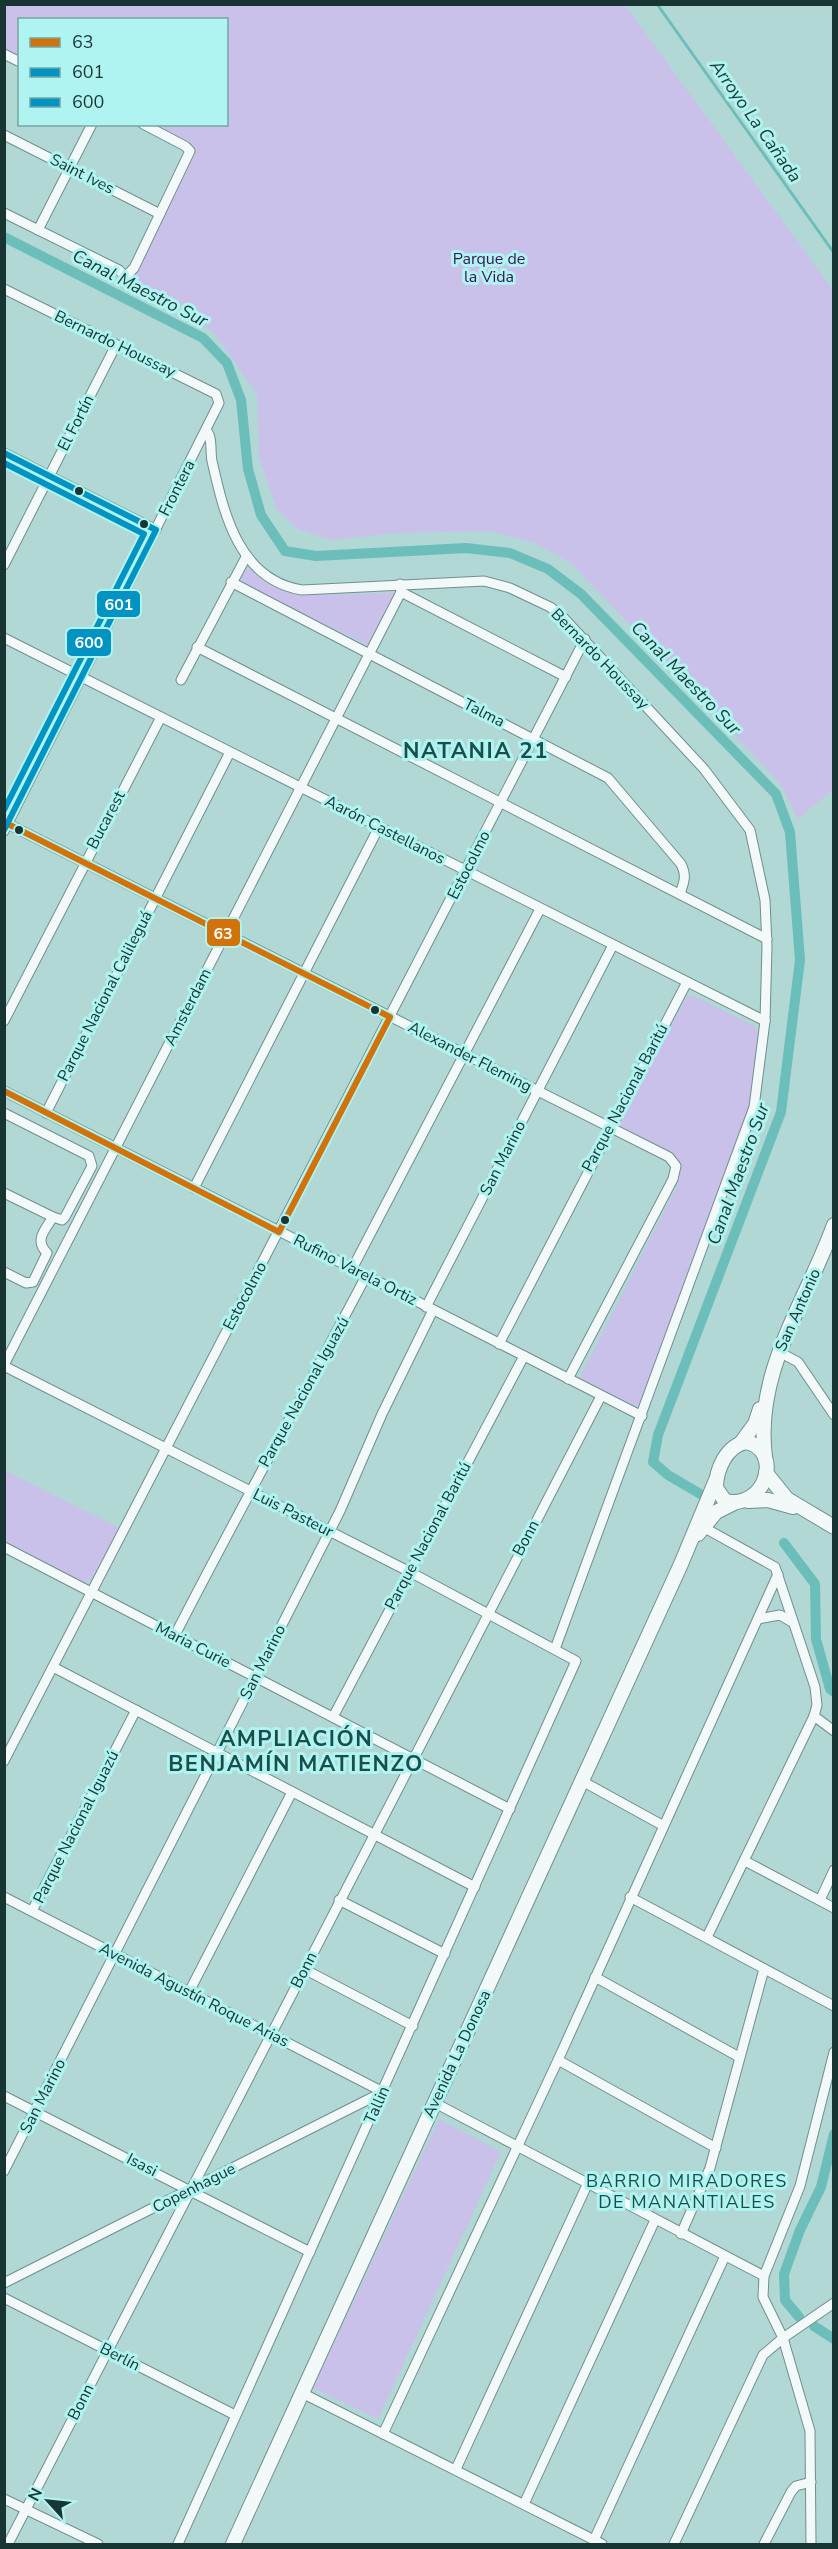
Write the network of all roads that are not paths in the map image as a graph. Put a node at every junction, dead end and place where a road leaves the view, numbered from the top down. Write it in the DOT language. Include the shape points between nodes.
graph roads {
  1 [pos="4,54"];
  2 [pos="18,61"];
  3 [pos="91,126"];
  4 [pos="146,126"];
  5 [pos="4,135"];
  6 [pos="70,168"];
  7 [pos="4,213"];
  8 [pos="160,214"];
  9 [pos="38,230"];
  10 [pos="7,290"];
  11 [pos="4,302"];
  12 [pos="116,345"];
  13 [pos="219,403"];
  14 [pos="206,430"];
  15 [pos="4,453"];
  16 [pos="50,476"];
  17 [pos="156,530"];
  18 [pos="246,556"];
  19 [pos="4,565"];
  20 [pos="231,582"];
  21 [pos="400,588"];
  22 [pos="4,638"];
  23 [pos="585,639"];
  24 [pos="197,647"];
  25 [pos="369,654"];
  26 [pos="82,677"];
  27 [pos="566,677"];
  28 [pos="181,680"];
  29 [pos="161,717"];
  30 [pos="336,718"];
  31 [pos="534,739"];
  32 [pos="230,752"];
  33 [pos="301,788"];
  34 [pos="501,802"];
  35 [pos="6,825"];
  36 [pos="379,827"];
  37 [pos="84,862"];
  38 [pos="466,871"];
  39 [pos="680,894"];
  40 [pos="155,898"];
  41 [pos="540,909"];
  42 [pos="226,933"];
  43 [pos="767,939"];
  44 [pos="613,945"];
  45 [pos="304,973"];
  46 [pos="687,982"];
  47 [pos="390,1017"];
  48 [pos="4,1021"];
  49 [pos="765,1021"];
  50 [pos="465,1054"];
  51 [pos="4,1091"];
  52 [pos="538,1091"];
  53 [pos="4,1113"];
  54 [pos="46,1113"];
  55 [pos="609,1127"];
  56 [pos="115,1148"];
  57 [pos="194,1188"];
  58 [pos="4,1193"];
  59 [pos="52,1217"];
  60 [pos="834,1225"];
  61 [pos="279,1232"];
  62 [pos="352,1269"];
  63 [pos="4,1272"];
  64 [pos="366,1276"];
  65 [pos="430,1308"];
  66 [pos="499,1344"];
  67 [pos="779,1352"];
  68 [pos="524,1356"];
  69 [pos="4,1366"];
  70 [pos="568,1379"];
  71 [pos="601,1396"];
  72 [pos="765,1396"];
  73 [pos="834,1415"];
  74 [pos="642,1416"];
  75 [pos="741,1443"];
  76 [pos="166,1448"];
  77 [pos="765,1457"];
  78 [pos="766,1473"];
  79 [pos="716,1480"];
  80 [pos="249,1491"];
  81 [pos="741,1502"];
  82 [pos="804,1511"];
  83 [pos="704,1527"];
  84 [pos="834,1527"];
  85 [pos="330,1532"];
  86 [pos="4,1547"];
  87 [pos="681,1564"];
  88 [pos="410,1572"];
  89 [pos="778,1574"];
  90 [pos="92,1592"];
  91 [pos="487,1613"];
  92 [pos="758,1619"];
  93 [pos="792,1622"];
  94 [pos="175,1635"];
  95 [pos="555,1649"];
  96 [pos="575,1666"];
  97 [pos="53,1667"];
  98 [pos="255,1677"];
  99 [pos="136,1710"];
  100 [pos="814,1716"];
  101 [pos="333,1717"];
  102 [pos="834,1731"];
  103 [pos="217,1753"];
  104 [pos="412,1758"];
  105 [pos="4,1761"];
  106 [pos="582,1781"];
  107 [pos="292,1792"];
  108 [pos="510,1809"];
  109 [pos="662,1825"];
  110 [pos="373,1834"];
  111 [pos="745,1861"];
  112 [pos="834,1870"];
  113 [pos="475,1887"];
  114 [pos="4,1897"];
  115 [pos="630,1897"];
  116 [pos="339,1900"];
  117 [pos="819,1900"];
  118 [pos="834,1908"];
  119 [pos="32,1911"];
  120 [pos="707,1937"];
  121 [pos="115,1954"];
  122 [pos="445,1954"];
  123 [pos="304,1969"];
  124 [pos="764,1969"];
  125 [pos="595,1977"];
  126 [pos="189,1992"];
  127 [pos="834,2006"];
  128 [pos="413,2026"];
  129 [pos="271,2034"];
  130 [pos="834,2052"];
  131 [pos="739,2057"];
  132 [pos="558,2060"];
  133 [pos="383,2092"];
  134 [pos="4,2096"];
  135 [pos="435,2103"];
  136 [pos="35,2112"];
  137 [pos="517,2148"];
  138 [pos="716,2148"];
  139 [pos="4,2171"];
  140 [pos="587,2185"];
  141 [pos="190,2190"];
  142 [pos="655,2220"];
  143 [pos="681,2234"];
  144 [pos="310,2252"];
  145 [pos="724,2256"];
  146 [pos="764,2276"];
  147 [pos="4,2283"];
  148 [pos="4,2298"];
  149 [pos="834,2303"];
  150 [pos="783,2338"];
  151 [pos="108,2350"];
  152 [pos="302,2393"];
  153 [pos="235,2415"];
  154 [pos="383,2434"];
  155 [pos="456,2469"];
  156 [pos="811,2482"];
  157 [pos="4,2499"];
  158 [pos="524,2504"];
  159 [pos="26,2509"];
  160 [pos="598,2542"];
  161 [pos="8,2544"];
  162 [pos="98,2544"];
  163 [pos="178,2544"];
  164 [pos="233,2544"];
  165 [pos="674,2544"];
  166 [pos="764,2544"];
  167 [pos="811,2544"];
  1 -- 2 [label="street"];
  3 -- 6 [label="street"];
  4 -- 8 [label="street" via="190,151"];
  5 -- 6 [label="street, Saint Ives"];
  6 -- 8 [label="street, Saint Ives"];
  6 -- 9 [label="street"];
  7 -- 9 [label="street"];
  8 -- 9 [label="street" via="134,268 125,277"];
  10 -- 11 [label="street"];
  10 -- 12 [label="street, Bernardo Houssay"];
  12 -- 13 [label="street, Bernardo Houssay" via="216,394"];
  12 -- 16 [label="street, El Fortín"];
  13 -- 14 [label="street, Frontera"];
  14 -- 17 [label="street, Frontera"];
  14 -- 18 [label="street, Bernardo Houssay" via="210,433 212,460 226,517"];
  15 -- 16 [label="street"];
  16 -- 17 [label="street"];
  16 -- 19 [label="street, El Fortín"];
  17 -- 26 [label="street, Frontera"];
  18 -- 20 [label="street"];
  18 -- 21 [label="street, Bernardo Houssay" via="267,577 294,589"];
  20 -- 24 [label="street"];
  20 -- 25 [label="street, Talma"];
  21 -- 23 [label="street, Bernardo Houssay" via="458,580 495,583 550,607"];
  21 -- 25 [label="street, Amsterdam"];
  21 -- 27 [label="street"];
  22 -- 26 [label="street, Aarón Castellanos"];
  23 -- 27 [label="street, Estocolmo"];
  23 -- 43 [label="street, Bernardo Houssay" via="704,769 750,830 765,900"];
  24 -- 28 [label="street"];
  24 -- 30 [label="street"];
  25 -- 30 [label="street, Amsterdam"];
  25 -- 31 [label="street, Talma"];
  26 -- 29 [label="street, Aarón Castellanos"];
  26 -- 35 [label="street, Frontera"];
  27 -- 31 [label="street, Estocolmo"];
  29 -- 32 [label="street, Aarón Castellanos"];
  29 -- 37 [label="street, Bucarest"];
  30 -- 33 [label="street, Amsterdam"];
  30 -- 34 [label="street"];
  31 -- 34 [label="street, Estocolmo"];
  31 -- 39 [label="street, Talma" via="614,783 681,864 685,880"];
  32 -- 33 [label="street, Aarón Castellanos"];
  32 -- 40 [label="street, Parque Nacional Calileguá"];
  33 -- 36 [label="street, Aarón Castellanos"];
  33 -- 42 [label="street, Amsterdam"];
  34 -- 38 [label="street, Estocolmo"];
  34 -- 39 [label="street"];
  35 -- 37 [label="street, Alexander Fleming"];
  36 -- 38 [label="street, Aarón Castellanos"];
  36 -- 45 [label="street"];
  37 -- 40 [label="street, Alexander Fleming"];
  37 -- 48 [label="street, Bucarest"];
  38 -- 41 [label="street, Aarón Castellanos"];
  38 -- 47 [label="street, Estocolmo"];
  39 -- 43 [label="street"];
  40 -- 42 [label="street, Alexander Fleming"];
  40 -- 54 [label="street, Parque Nacional Calileguá"];
  41 -- 44 [label="street, Aarón Castellanos"];
  41 -- 50 [label="street"];
  42 -- 45 [label="street, Alexander Fleming"];
  42 -- 56 [label="street, Amsterdam"];
  43 -- 49 [label="street, Bernardo Houssay"];
  44 -- 46 [label="street, Aarón Castellanos"];
  44 -- 52 [label="street, San Marino"];
  45 -- 47 [label="street, Alexander Fleming"];
  45 -- 57 [label="street"];
  46 -- 49 [label="street, Aarón Castellanos"];
  46 -- 55 [label="street, Parque Nacional Baritú"];
  47 -- 50 [label="street, Alexander Fleming"];
  47 -- 61 [label="street, Estocolmo"];
  49 -- 74 [label="street, Bernardo Houssay" via="754,1107"];
  50 -- 52 [label="street, Alexander Fleming"];
  50 -- 62 [label="street"];
  51 -- 54 [label="street, Rufino Varela Ortiz"];
  52 -- 55 [label="street, Alexander Fleming"];
  52 -- 65 [label="street, San Marino"];
  53 -- 59 [label="street" via="92,1160 65,1218"];
  54 -- 56 [label="street, Rufino Varela Ortiz"];
  55 -- 66 [label="street, Parque Nacional Baritú"];
  55 -- 70 [label="street, Alexander Fleming" via="669,1158 676,1166 673,1179"];
  56 -- 57 [label="street, Rufino Varela Ortiz"];
  56 -- 69 [label="street, Amsterdam"];
  57 -- 61 [label="street, Rufino Varela Ortiz"];
  58 -- 59 [label="street"];
  59 -- 63 [label="street" via="40,1240 47,1253 33,1282 26,1283"];
  60 -- 67 [label="main road, San Antonio"];
  61 -- 62 [label="street, Rufino Varela Ortiz"];
  61 -- 76 [label="street, Estocolmo"];
  62 -- 64 [label="street, Rufino Varela Ortiz"];
  64 -- 65 [label="street, Rufino Varela Ortiz"];
  64 -- 80 [label="street, Parque Nacional Iguazú"];
  65 -- 66 [label="street, Rufino Varela Ortiz"];
  65 -- 85 [label="street, San Marino"];
  66 -- 68 [label="street, Rufino Varela Ortiz"];
  67 -- 72 [label="main road, San Antonio"];
  67 -- 73 [label="street" via="798,1362"];
  68 -- 70 [label="street, Rufino Varela Ortiz"];
  68 -- 88 [label="street, Parque Nacional Baritú"];
  69 -- 76 [label="street, Luis Pasteur"];
  70 -- 71 [label="street, Rufino Varela Ortiz"];
  71 -- 74 [label="street, Rufino Varela Ortiz"];
  71 -- 91 [label="street, Bonn"];
  72 -- 75 [label="main road, San Antonio" via="755,1424"];
  72 -- 77 [label="main road, San Antonio"];
  74 -- 95 [label="street, Bernardo Houssay"];
  75 -- 77 [label="main road" via="753,1443"];
  75 -- 79 [label="main road" via="726,1456"];
  76 -- 80 [label="street, Luis Pasteur"];
  76 -- 90 [label="street, Estocolmo"];
  77 -- 78 [label="main road"];
  78 -- 81 [label="main road" via="757,1493"];
  78 -- 82 [label="main road" via="780,1492"];
  79 -- 81 [label="main road" via="718,1495 725,1502"];
  79 -- 87 [label="main road, Avenida La Donosa"];
  80 -- 85 [label="street, Luis Pasteur"];
  80 -- 94 [label="street, Parque Nacional Iguazú"];
  81 -- 82 [label="main road" via="768,1500"];
  81 -- 83 [label="main road, Avenida La Donosa" via="716,1512"];
  82 -- 84 [label="main road"];
  83 -- 87 [label="main road, Avenida La Donosa"];
  83 -- 89 [label="street" via="770,1562"];
  85 -- 88 [label="street, Luis Pasteur"];
  85 -- 98 [label="street, San Marino"];
  86 -- 90 [label="street, Maria Curie"];
  87 -- 106 [label="main road, Avenida La Donosa"];
  88 -- 91 [label="street, Luis Pasteur"];
  88 -- 101 [label="street, Parque Nacional Baritú"];
  89 -- 92 [label="street"];
  89 -- 93 [label="street"];
  90 -- 94 [label="street, Maria Curie"];
  90 -- 97 [label="street, Estocolmo"];
  91 -- 95 [label="street, Luis Pasteur"];
  91 -- 104 [label="street, Bonn"];
  92 -- 93 [label="street" via="780,1615"];
  92 -- 109 [label="street"];
  93 -- 100 [label="street" via="817,1697"];
  94 -- 98 [label="street, Maria Curie"];
  95 -- 96 [label="street, Luis Pasteur" via="573,1657"];
  96 -- 108 [label="street, Tallin"];
  97 -- 99 [label="street"];
  97 -- 105 [label="street, Estocolmo"];
  98 -- 101 [label="street, Maria Curie"];
  98 -- 103 [label="street, San Marino"];
  99 -- 103 [label="street"];
  99 -- 119 [label="street, Parque Nacional Iguazú"];
  100 -- 102 [label="street"];
  100 -- 111 [label="street"];
  101 -- 104 [label="street, Maria Curie"];
  103 -- 107 [label="street"];
  103 -- 121 [label="street, San Marino"];
  104 -- 108 [label="street, Maria Curie"];
  104 -- 110 [label="street, Bonn"];
  106 -- 109 [label="street"];
  106 -- 135 [label="main road, Avenida La Donosa"];
  107 -- 110 [label="street"];
  107 -- 126 [label="street"];
  108 -- 113 [label="street, Tallin"];
  109 -- 115 [label="street"];
  110 -- 113 [label="street"];
  110 -- 116 [label="street, Bonn"];
  111 -- 117 [label="street"];
  111 -- 120 [label="street"];
  112 -- 117 [label="street"];
  113 -- 122 [label="street, Tallin"];
  114 -- 119 [label="street, Avenida Agustín Roque Arias"];
  115 -- 120 [label="street"];
  115 -- 125 [label="street"];
  116 -- 122 [label="street"];
  116 -- 123 [label="street, Bonn"];
  117 -- 118 [label="street"];
  119 -- 121 [label="street, Avenida Agustín Roque Arias"];
  120 -- 124 [label="street"];
  121 -- 126 [label="street, Avenida Agustín Roque Arias"];
  121 -- 136 [label="street, San Marino"];
  122 -- 128 [label="street, Tallin"];
  123 -- 128 [label="street"];
  123 -- 129 [label="street, Bonn"];
  124 -- 127 [label="street"];
  124 -- 131 [label="street"];
  125 -- 131 [label="street"];
  125 -- 132 [label="street"];
  126 -- 129 [label="street, Avenida Agustín Roque Arias"];
  128 -- 133 [label="street, Tallin"];
  129 -- 133 [label="street, Avenida Agustín Roque Arias"];
  129 -- 141 [label="street, Bonn"];
  130 -- 146 [label="street" via="800,2186"];
  131 -- 138 [label="street"];
  132 -- 137 [label="street"];
  132 -- 138 [label="street"];
  133 -- 141 [label="street, Copenhague"];
  133 -- 144 [label="street, Tallin"];
  134 -- 136 [label="street, Isasi"];
  135 -- 137 [label="street"];
  135 -- 152 [label="main road, Avenida La Donosa"];
  136 -- 139 [label="street, San Marino"];
  136 -- 141 [label="street, Isasi"];
  137 -- 140 [label="street"];
  137 -- 154 [label="street"];
  138 -- 143 [label="street"];
  140 -- 142 [label="street"];
  140 -- 155 [label="street"];
  141 -- 144 [label="street, Isasi"];
  141 -- 147 [label="street, Copenhague"];
  141 -- 151 [label="street, Bonn"];
  142 -- 143 [label="street"];
  142 -- 158 [label="street"];
  143 -- 145 [label="street"];
  144 -- 153 [label="street, Tallin"];
  145 -- 146 [label="street"];
  145 -- 160 [label="street"];
  146 -- 150 [label="street" via="763,2297"];
  148 -- 151 [label="street, Berlín"];
  149 -- 150 [label="street"];
  150 -- 156 [label="street" via="810,2431"];
  150 -- 165 [label="street" via="763,2355"];
  151 -- 153 [label="street, Berlín"];
  151 -- 159 [label="street, Bonn"];
  152 -- 154 [label="street"];
  152 -- 164 [label="main road, Avenida La Donosa"];
  153 -- 163 [label="street, Tallin"];
  154 -- 155 [label="street"];
  155 -- 158 [label="street"];
  156 -- 166 [label="street" via="796,2486 791,2492"];
  156 -- 167 [label="street"];
  157 -- 159 [label="street"];
  158 -- 160 [label="street"];
  159 -- 161 [label="street, Bonn"];
  159 -- 162 [label="street"];
}
